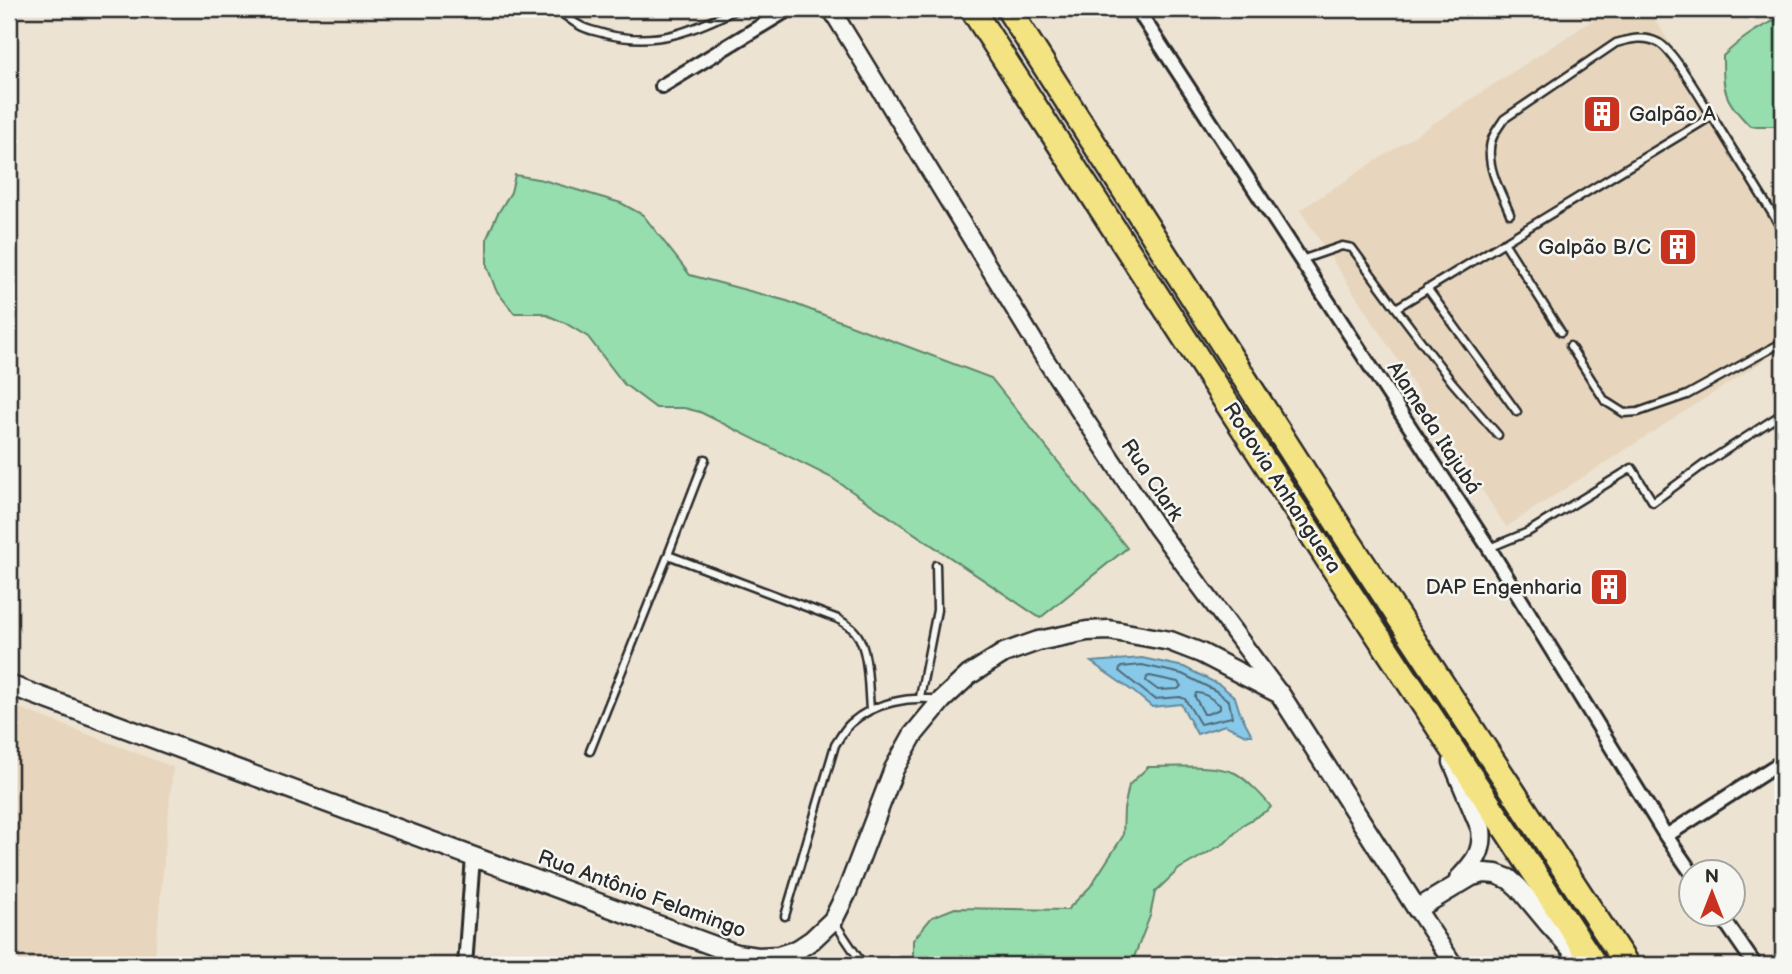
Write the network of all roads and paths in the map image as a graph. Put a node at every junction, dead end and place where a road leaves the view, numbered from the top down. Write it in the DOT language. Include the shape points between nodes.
graph roads {
  1 [pos="556,9"];
  2 [pos="737,9"];
  3 [pos="789,9"];
  4 [pos="831,9"];
  5 [pos="972,9"];
  6 [pos="1008,9"];
  7 [pos="1137,9"];
  8 [pos="662,86"];
  9 [pos="1712,116"];
  10 [pos="1510,214"];
  11 [pos="1783,231"];
  12 [pos="1504,242"];
  13 [pos="1301,260"];
  14 [pos="1427,288"];
  15 [pos="1396,308"];
  16 [pos="1561,332"];
  17 [pos="1783,342"];
  18 [pos="1570,346"];
  19 [pos="1517,412"];
  20 [pos="1783,413"];
  21 [pos="1498,435"];
  22 [pos="705,459"];
  23 [pos="1489,548"];
  24 [pos="668,555"];
  25 [pos="936,565"];
  26 [pos="9,685"];
  27 [pos="1280,694"];
  28 [pos="920,697"];
  29 [pos="942,700"];
  30 [pos="870,709"];
  31 [pos="1440,729"];
  32 [pos="590,751"];
  33 [pos="1783,761"];
  34 [pos="1666,836"];
  35 [pos="473,857"];
  36 [pos="1681,858"];
  37 [pos="1452,887"];
  38 [pos="1417,909"];
  39 [pos="785,916"];
  40 [pos="833,920"];
  41 [pos="1729,928"];
  42 [pos="465,965"];
  43 [pos="863,965"];
  44 [pos="1454,965"];
  45 [pos="1587,965"];
  46 [pos="1595,965"];
  47 [pos="1627,965"];
  48 [pos="1755,965"];
  1 -- 2 [label="lane" via="581,27 616,37 642,38 695,29"];
  3 -- 8 [label="street"];
  4 -- 27 [label="street, Rua Clark" via="1045,359 1157,528"];
  5 -- 31 [label="highway, Rodovia Anhanguera"];
  6 -- 47 [label="highway, Rodovia Anhanguera"];
  7 -- 13 [label="street, Alameda Itajubá"];
  9 -- 10 [label="lane" via="1660,43 1631,38 1616,43 1504,119 1495,132 1489,148 1491,165"];
  9 -- 11 [label="lane"];
  9 -- 12 [label="lane"];
  12 -- 14 [label="lane"];
  12 -- 16 [label="lane"];
  13 -- 15 [label="lane" via="1342,246 1352,248"];
  13 -- 23 [label="street, Alameda Itajubá"];
  14 -- 15 [label="lane"];
  14 -- 19 [label="lane"];
  15 -- 21 [label="lane"];
  17 -- 18 [label="lane" via="1687,395 1624,413 1605,401"];
  20 -- 23 [label="lane" via="1653,502 1632,468 1528,533"];
  22 -- 24 [label="lane"];
  23 -- 34 [label="street, Alameda Itajubá"];
  24 -- 30 [label="lane" via="838,619 854,630 865,656"];
  24 -- 32 [label="lane"];
  25 -- 28 [label="lane" via="937,610"];
  26 -- 35 [label="main road, Rua Antônio Felamingo"];
  27 -- 29 [label="main road, Rua Antônio Felamingo" via="1170,641 1109,629 1038,641 1004,653 969,675"];
  27 -- 38 [label="main road, Rua Clark"];
  28 -- 29 [label="lane"];
  28 -- 30 [label="lane"];
  29 -- 40 [label="main road, Rua Antônio Felamingo" via="913,735 894,769"];
  30 -- 39 [label="lane" via="849,724 835,746"];
  31 -- 37 [label="main road" via="1482,841 1472,865"];
  31 -- 46 [label="highway, Rodovia Anhanguera"];
  33 -- 34 [label="street"];
  34 -- 36 [label="street, Alameda Itajubá"];
  35 -- 40 [label="main road, Rua Antônio Felamingo" via="736,954 778,956 797,950"];
  35 -- 42 [label="street"];
  37 -- 38 [label="main road"];
  37 -- 45 [label="main road" via="1484,873 1509,878"];
  38 -- 44 [label="street, Rua Clark"];
  40 -- 43 [label="lane"];
  41 -- 48 [label="street"];
}
